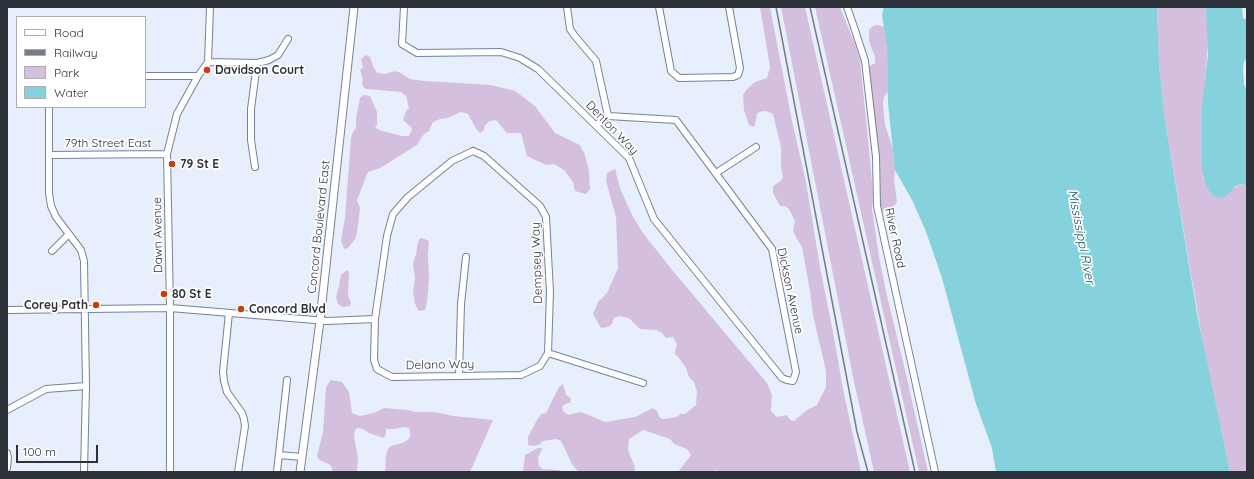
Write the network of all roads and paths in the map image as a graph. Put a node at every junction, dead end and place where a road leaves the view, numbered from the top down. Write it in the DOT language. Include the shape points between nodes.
graph roads {
  1 [pos="210,7"];
  2 [pos="354,7"];
  3 [pos="404,7"];
  4 [pos="567,7"];
  5 [pos="659,7"];
  6 [pos="729,7"];
  7 [pos="847,7"];
  8 [pos="288,39"];
  9 [pos="208,62"];
  10 [pos="257,63"];
  11 [pos="146,76"];
  12 [pos="198,76"];
  13 [pos="49,108"];
  14 [pos="608,116"];
  15 [pos="596,125"];
  16 [pos="756,147"];
  17 [pos="167,154"];
  18 [pos="49,155"];
  19 [pos="256,168"];
  20 [pos="716,173"];
  21 [pos="69,234"];
  22 [pos="52,251"];
  23 [pos="466,257"];
  24 [pos="170,308"];
  25 [pos="7,310"];
  26 [pos="84,310"];
  27 [pos="229,313"];
  28 [pos="375,319"];
  29 [pos="320,321"];
  30 [pos="548,354"];
  31 [pos="459,376"];
  32 [pos="288,380"];
  33 [pos="793,381"];
  34 [pos="643,384"];
  35 [pos="86,386"];
  36 [pos="7,410"];
  37 [pos="7,454"];
  38 [pos="279,455"];
  39 [pos="302,457"];
  40 [pos="7,468"];
  41 [pos="84,472"];
  42 [pos="170,472"];
  43 [pos="238,472"];
  44 [pos="277,472"];
  45 [pos="300,472"];
  46 [pos="935,472"];
  1 -- 9 [label="street"];
  2 -- 29 [label="main road, Concord Boulevard East"];
  3 -- 15 [label="street, Denton Way" via="402,44 417,53 501,52 520,58 538,69"];
  4 -- 14 [label="street" via="570,29 596,61"];
  5 -- 6 [label="street" via="671,71 678,78 738,75 740,68"];
  7 -- 46 [label="street, River Road" via="865,61 876,157 876,206"];
  8 -- 10 [label="street" via="278,55"];
  9 -- 10 [label="street"];
  9 -- 12 [label="street, Dawn Avenue"];
  10 -- 19 [label="street" via="251,109 251,140"];
  11 -- 12 [label="street"];
  12 -- 17 [label="street, Dawn Avenue" via="177,114"];
  13 -- 18 [label="street"];
  14 -- 15 [label="street"];
  14 -- 20 [label="street, Dickson Avenue" via="676,120"];
  15 -- 33 [label="street, Denton Way" via="629,158 654,219 782,378"];
  16 -- 20 [label="street"];
  17 -- 18 [label="street, 79th Street East"];
  17 -- 24 [label="street, Dawn Avenue"];
  18 -- 21 [label="street" via="51,206"];
  20 -- 33 [label="street, Dickson Avenue" via="772,249 796,372"];
  21 -- 22 [label="street"];
  21 -- 26 [label="street" via="81,250 84,261"];
  23 -- 31 [label="street" via="461,304"];
  24 -- 26 [label="street"];
  24 -- 27 [label="street"];
  24 -- 42 [label="street, Dawn Avenue"];
  25 -- 26 [label="street"];
  26 -- 35 [label="street"];
  27 -- 29 [label="street"];
  27 -- 43 [label="street" via="223,372 227,392 244,419"];
  28 -- 29 [label="street"];
  28 -- 30 [label="street, Dempsey Way" via="387,236 394,214 408,197 452,161 473,151 484,156 540,206 546,217 550,292"];
  28 -- 31 [label="street, Delano Way" via="374,360 377,369 392,377"];
  29 -- 39 [label="main road, Concord Boulevard East"];
  30 -- 31 [label="street, Delano Way" via="540,366 521,375"];
  30 -- 34 [label="street"];
  32 -- 38 [label="street"];
  35 -- 36 [label="street" via="46,389"];
  35 -- 41 [label="street"];
  37 -- 40 [label="street"];
  38 -- 39 [label="street"];
  38 -- 44 [label="street"];
  39 -- 45 [label="main road, Concord Boulevard East"];
}
